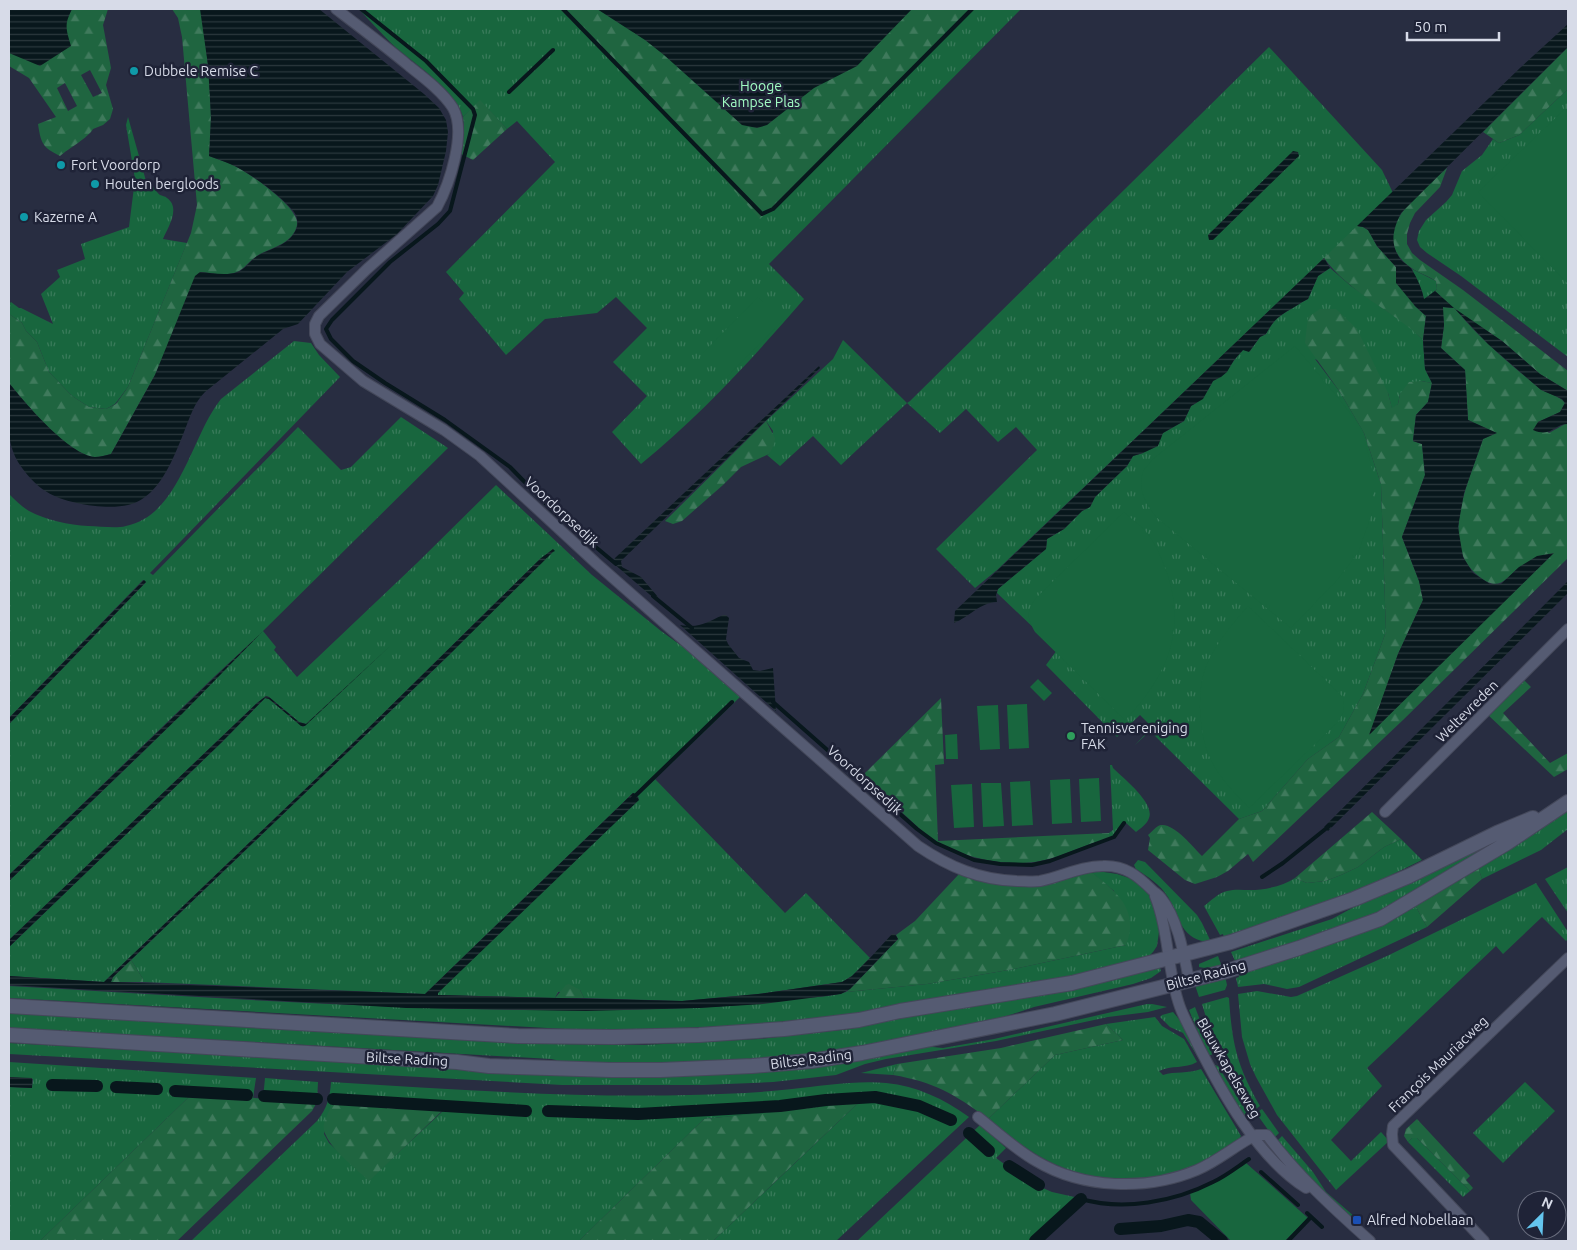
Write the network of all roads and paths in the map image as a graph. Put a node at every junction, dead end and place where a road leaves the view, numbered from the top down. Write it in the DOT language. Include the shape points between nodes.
graph roads {
  1 [pos="336,9"];
  2 [pos="1568,629"];
  3 [pos="1566,804"];
  4 [pos="1385,812"];
  5 [pos="1152,890"];
  6 [pos="1184,954"];
  7 [pos="1170,958"];
  8 [pos="1568,958"];
  9 [pos="1189,980"];
  10 [pos="1174,984"];
  11 [pos="9,1006"];
  12 [pos="9,1035"];
  13 [pos="978,1117"];
  14 [pos="1250,1139"];
  15 [pos="1370,1241"];
  16 [pos="1484,1241"];
  1 -- 5 [label="street, Voordorpsedijk" via="432,84 453,108 457,143 444,195 437,207 319,316 315,334 320,344 363,381 480,456 596,563 918,846 937,859 957,869 1001,880 1039,881 1104,866 1137,875"];
  2 -- 4 [label="street, Weltevreden"];
  3 -- 6 [label="main road, Biltse Rading" via="1354,899 1258,933"];
  3 -- 9 [label="main road, Biltse Rading" via="1380,919 1299,948"];
  5 -- 6 [label="street, Voordorpsedijk" via="1167,908"];
  5 -- 7 [label="street, Voordorpsedijk"];
  6 -- 7 [label="main road, Biltse Rading"];
  6 -- 9 [label="street, Voordorpsedijk"];
  7 -- 10 [label="street, Blauwkapelseweg"];
  7 -- 11 [label="main road, Biltse Rading" via="1072,983 859,1020 699,1035 518,1036"];
  8 -- 16 [label="street, François Mauriacweg" via="1393,1126 1394,1145"];
  9 -- 10 [label="main road, Biltse Rading"];
  10 -- 12 [label="main road, Biltse Rading" via="1055,1014 862,1053 811,1061 697,1069 489,1066"];
  10 -- 14 [label="street, Blauwkapelseweg" via="1180,1007"];
  13 -- 14 [label="street" via="1036,1161 1076,1178 1121,1184 1176,1178 1199,1169"];
  14 -- 15 [label="street, Blauwkapelseweg" via="1266,1135 1322,1198"];
}
